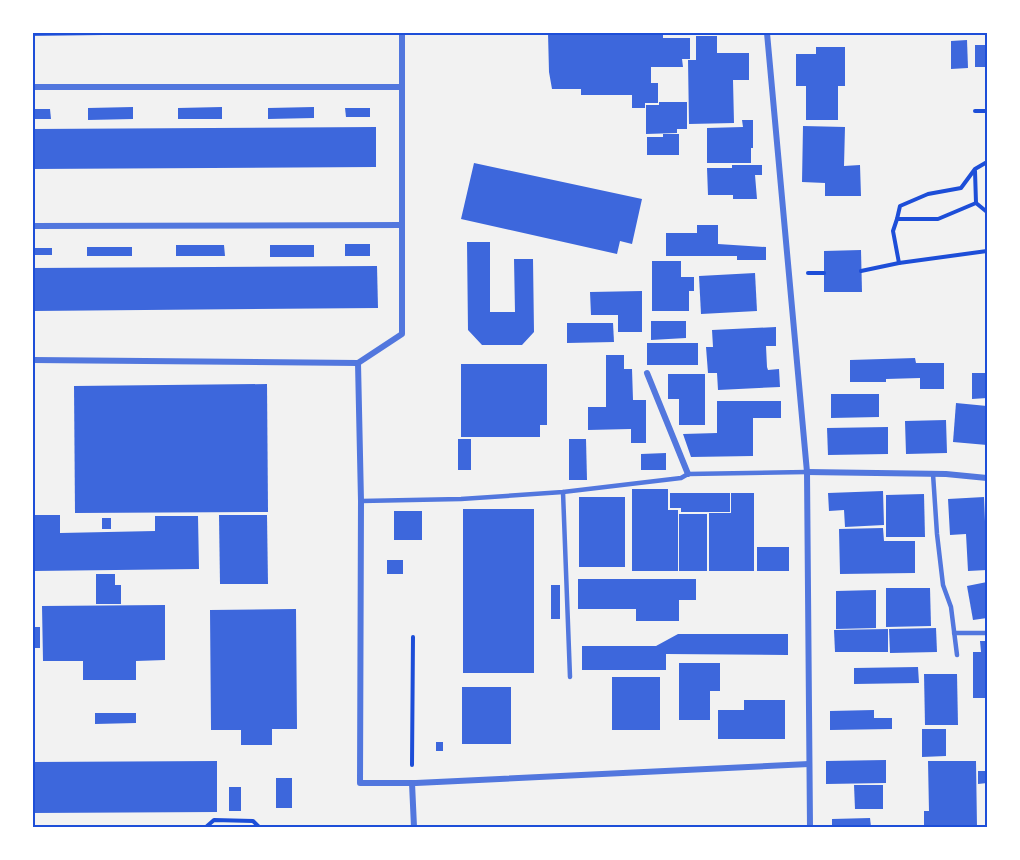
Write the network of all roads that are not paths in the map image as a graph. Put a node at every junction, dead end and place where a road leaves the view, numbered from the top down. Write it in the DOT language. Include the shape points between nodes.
graph roads {
  1 [pos="402,33"];
  2 [pos="766,33"];
  3 [pos="33,87"];
  4 [pos="402,87"];
  5 [pos="402,225"];
  6 [pos="33,226"];
  7 [pos="33,360"];
  8 [pos="358,363"];
  9 [pos="647,374"];
  10 [pos="807,472"];
  11 [pos="688,474"];
  12 [pos="933,474"];
  13 [pos="987,478"];
  14 [pos="563,492"];
  15 [pos="361,501"];
  16 [pos="954,633"];
  17 [pos="987,633"];
  18 [pos="957,655"];
  19 [pos="570,677"];
  20 [pos="809,764"];
  21 [pos="412,783"];
  22 [pos="414,827"];
  23 [pos="810,827"];
  1 -- 4 [label="street"];
  2 -- 10 [label="street"];
  3 -- 4 [label="street"];
  4 -- 5 [label="street"];
  5 -- 6 [label="street"];
  5 -- 8 [label="street" via="402,334"];
  7 -- 8 [label="street"];
  8 -- 15 [label="street"];
  9 -- 11 [label="street"];
  10 -- 11 [label="lane"];
  10 -- 12 [label="street"];
  10 -- 20 [label="street"];
  11 -- 14 [label="lane"];
  12 -- 13 [label="street"];
  12 -- 16 [label="lane" via="943,585"];
  14 -- 15 [label="lane"];
  14 -- 19 [label="lane"];
  15 -- 21 [label="street" via="360,783"];
  16 -- 17 [label="lane"];
  16 -- 18 [label="lane"];
  20 -- 21 [label="street"];
  20 -- 23 [label="street"];
  21 -- 22 [label="street"];
}
